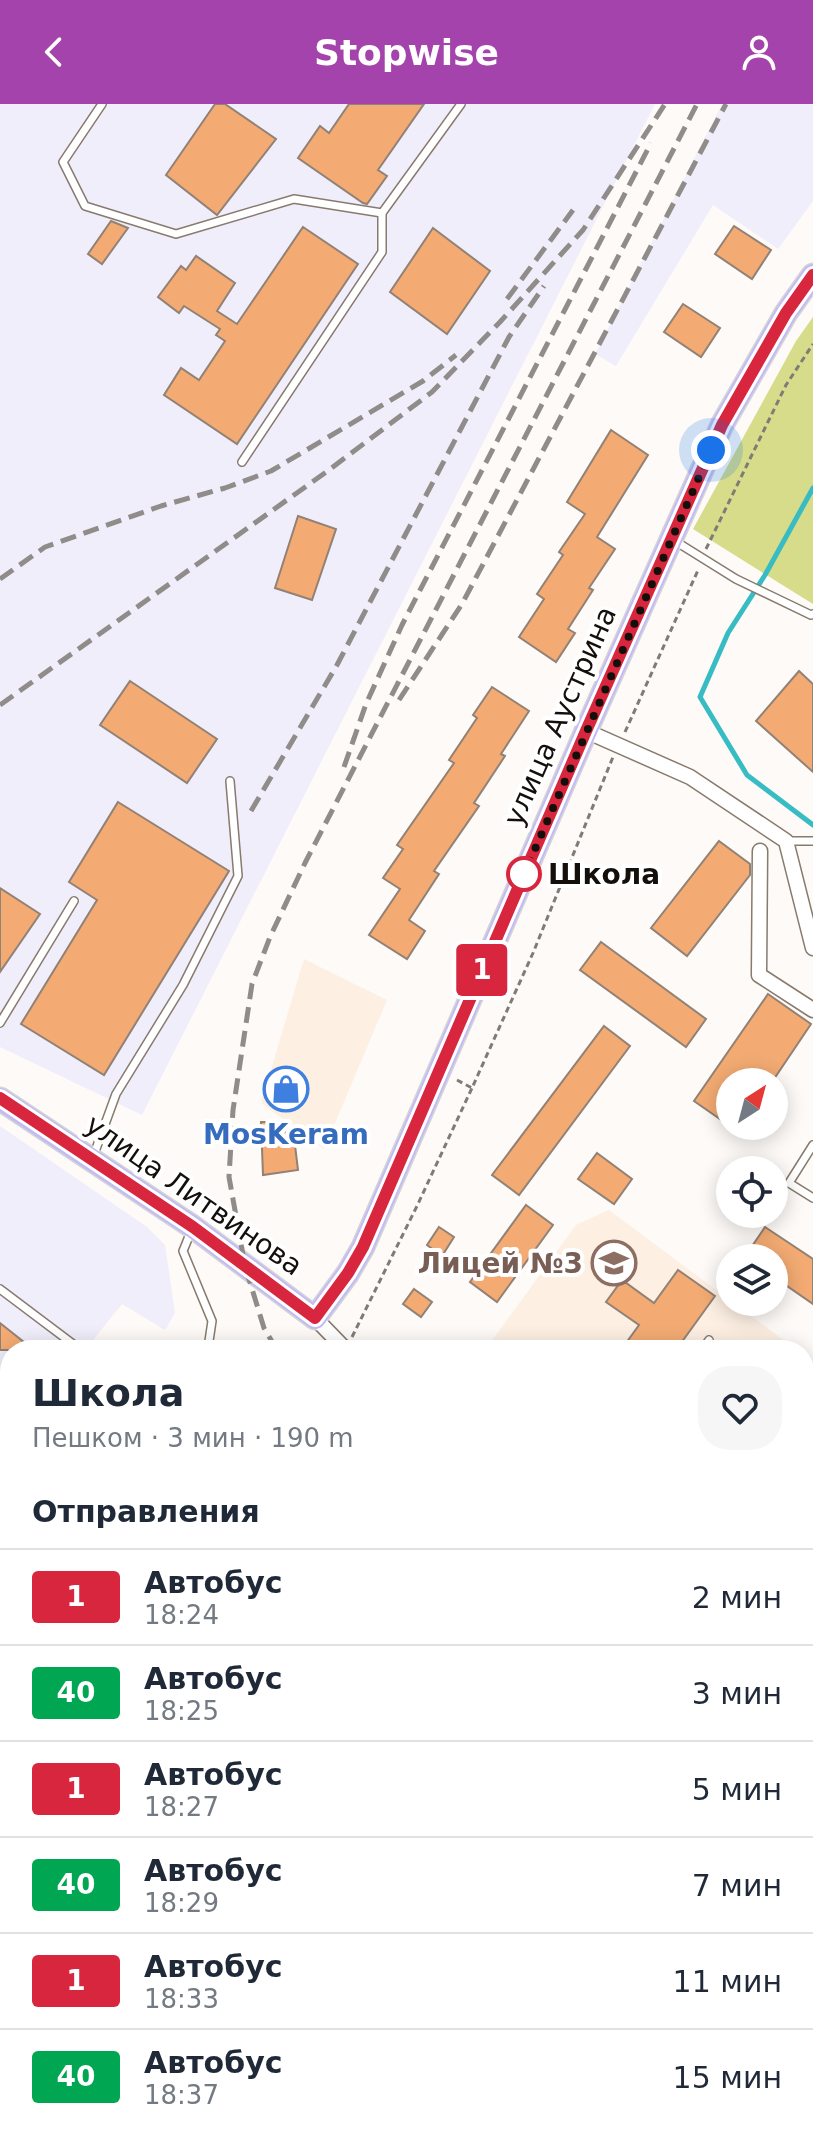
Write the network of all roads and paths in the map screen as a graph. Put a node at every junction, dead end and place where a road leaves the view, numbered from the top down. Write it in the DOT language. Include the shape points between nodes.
graph roads {
  1 [pos="102,104"];
  2 [pos="461,104"];
  3 [pos="382,213"];
  4 [pos="813,275"];
  5 [pos="813,344"];
  6 [pos="242,462"];
  7 [pos="671,538"];
  8 [pos="702,559"];
  9 [pos="812,615"];
  10 [pos="586,731"];
  11 [pos="619,744"];
  12 [pos="230,781"];
  13 [pos="786,841"];
  14 [pos="813,841"];
  15 [pos="760,851"];
  16 [pos="74,901"];
  17 [pos="813,948"];
  18 [pos="813,1010"];
  19 [pos="0,1023"];
  20 [pos="441,1071"];
  21 [pos="472,1088"];
  22 [pos="0,1099"];
  23 [pos="813,1145"];
  24 [pos="92,1159"];
  25 [pos="813,1198"];
  26 [pos="193,1227"];
  27 [pos="0,1289"];
  28 [pos="315,1318"];
  29 [pos="68,1340"];
  30 [pos="209,1340"];
  31 [pos="336,1340"];
  32 [pos="351,1340"];
  1 -- 3 [label="lane" via="63,162 85,206 176,234 294,199"];
  2 -- 3 [label="lane"];
  3 -- 6 [label="lane" via="382,252"];
  4 -- 7 [label="main road, улица Аустрина" via="722,425"];
  5 -- 8 [label="path" via="786,385"];
  7 -- 8 [label="lane"];
  7 -- 10 [label="main road, улица Аустрина"];
  8 -- 9 [label="lane"];
  8 -- 11 [label="path"];
  10 -- 11 [label="street"];
  10 -- 20 [label="main road, улица Аустрина"];
  11 -- 13 [label="street" via="690,777"];
  11 -- 21 [label="path"];
  12 -- 24 [label="lane" via="238,876 183,985 116,1094"];
  13 -- 14 [label="lane"];
  13 -- 17 [label="street"];
  15 -- 18 [label="street" via="759,975"];
  16 -- 19 [label="lane"];
  20 -- 21 [label="path"];
  20 -- 28 [label="main road, улица Аустрина" via="363,1247"];
  21 -- 32 [label="path"];
  22 -- 24 [label="main road, улица Литвинова"];
  23 -- 25 [label="lane" via="789,1183"];
  24 -- 26 [label="main road, улица Литвинова"];
  26 -- 28 [label="main road, улица Литвинова"];
  26 -- 30 [label="lane" via="183,1251 212,1321"];
  27 -- 29 [label="lane"];
  28 -- 31 [label="street, улица Литвинова"];
}
